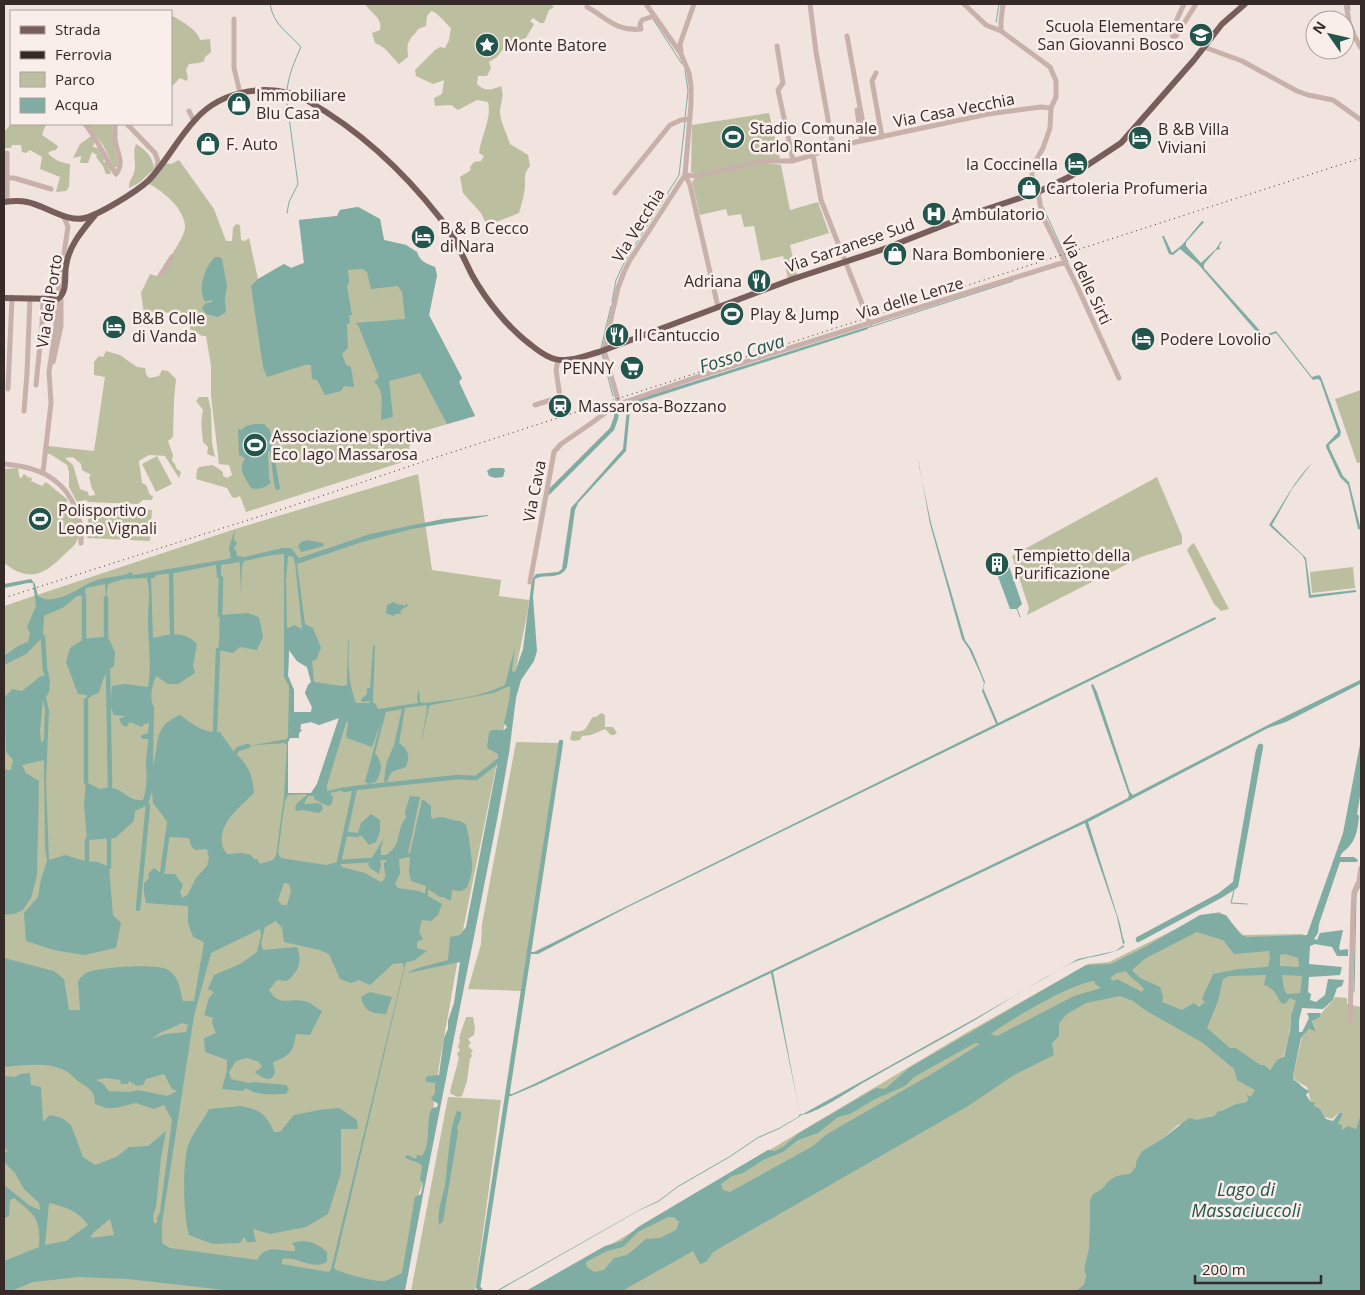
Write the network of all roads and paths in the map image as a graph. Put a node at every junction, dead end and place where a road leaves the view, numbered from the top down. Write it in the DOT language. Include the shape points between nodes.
graph roads {
  1 [pos="646,4"];
  2 [pos="694,4"];
  3 [pos="810,4"];
  4 [pos="964,4"];
  5 [pos="1003,4"];
  6 [pos="1184,4"];
  7 [pos="1196,4"];
  8 [pos="1245,4"];
  9 [pos="1346,4"];
  10 [pos="587,7"];
  11 [pos="652,17"];
  12 [pos="234,19"];
  13 [pos="1001,31"];
  14 [pos="847,36"];
  15 [pos="777,46"];
  16 [pos="1204,47"];
  17 [pos="1361,48"];
  18 [pos="681,54"];
  19 [pos="876,74"];
  20 [pos="854,92"];
  21 [pos="240,93"];
  22 [pos="1052,108"];
  23 [pos="189,111"];
  24 [pos="687,119"];
  25 [pos="1361,120"];
  26 [pos="194,121"];
  27 [pos="86,125"];
  28 [pos="116,125"];
  29 [pos="128,125"];
  30 [pos="882,137"];
  31 [pos="864,141"];
  32 [pos="833,147"];
  33 [pos="7,153"];
  34 [pos="813,155"];
  35 [pos="793,160"];
  36 [pos="156,171"];
  37 [pos="685,175"];
  38 [pos="8,178"];
  39 [pos="51,189"];
  40 [pos="1038,192"];
  41 [pos="615,193"];
  42 [pos="5,201"];
  43 [pos="97,213"];
  44 [pos="64,217"];
  45 [pos="83,219"];
  46 [pos="85,228"];
  47 [pos="172,257"];
  48 [pos="845,261"];
  49 [pos="1066,263"];
  50 [pos="161,274"];
  51 [pos="12,297"];
  52 [pos="59,297"];
  53 [pos="4,298"];
  54 [pos="30,298"];
  55 [pos="43,298"];
  56 [pos="718,307"];
  57 [pos="870,324"];
  58 [pos="602,351"];
  59 [pos="558,360"];
  60 [pos="1119,378"];
  61 [pos="36,385"];
  62 [pos="8,390"];
  63 [pos="619,404"];
  64 [pos="535,406"];
  65 [pos="24,411"];
  66 [pos="4,464"];
  67 [pos="43,472"];
  68 [pos="82,542"];
  69 [pos="530,582"];
  70 [pos="1361,868"];
  71 [pos="1350,1021"];
  1 -- 11 [label="street"];
  2 -- 18 [label="street" via="680,44"];
  3 -- 32 [label="street"];
  4 -- 13 [label="street, Via delle Sirti" via="986,25"];
  5 -- 13 [label="street"];
  6 -- 7 [label="street" via="1171,32 1173,37"];
  8 -- 16 [label="main road, Via Sarzanese Sud" via="1222,24"];
  9 -- 17 [label="street" via="1350,28"];
  10 -- 11 [label="street" via="615,26 634,30 641,29 642,20"];
  11 -- 18 [label="street"];
  12 -- 21 [label="street" via="234,68"];
  13 -- 22 [label="street, Via delle Sirti" via="1050,67 1056,81"];
  14 -- 31 [label="street"];
  15 -- 35 [label="street" via="782,83 778,90"];
  16 -- 25 [label="street" via="1242,61 1297,91 1334,100"];
  16 -- 40 [label="main road, Via Sarzanese Sud" via="1121,144 1078,172"];
  18 -- 24 [label="street" via="691,86"];
  19 -- 30 [label="street" via="872,81"];
  20 -- 31 [label="street"];
  21 -- 26 [label="main road" via="214,105"];
  21 -- 59 [label="main road" via="286,92 307,100 352,130 432,207 452,233 474,278 507,325 540,352"];
  22 -- 30 [label="street, Via Casa Vecchia" via="988,114"];
  22 -- 40 [label="street, Via delle Sirti" via="1046,141 1032,168"];
  23 -- 26 [label="street"];
  24 -- 37 [label="street"];
  24 -- 41 [label="street" via="670,125 664,131"];
  26 -- 36 [label="main road"];
  27 -- 28 [label="street" via="116,174 121,161 115,139"];
  29 -- 36 [label="street" via="155,153 158,161"];
  30 -- 31 [label="street, Via Casa Vecchia"];
  31 -- 32 [label="street, Via Casa Vecchia"];
  32 -- 34 [label="street, Via Casa Vecchia"];
  33 -- 38 [label="street"];
  34 -- 35 [label="street, Via Casa Vecchia"];
  34 -- 48 [label="street" via="821,200"];
  35 -- 37 [label="street, Via Casa Vecchia" via="765,161 696,176"];
  36 -- 43 [label="main road" via="147,181"];
  37 -- 56 [label="street"];
  37 -- 58 [label="street, Via Vecchia" via="624,272"];
  38 -- 39 [label="street"];
  38 -- 42 [label="street"];
  40 -- 48 [label="main road, Via Sarzanese Sud"];
  40 -- 49 [label="street, Via delle Sirti" via="1045,221"];
  42 -- 44 [label="main road" via="27,202"];
  43 -- 45 [label="main road"];
  43 -- 46 [label="main road, Via del Porto"];
  44 -- 45 [label="main road"];
  44 -- 52 [label="street" via="68,227"];
  45 -- 46 [label="main road"];
  46 -- 52 [label="main road, Via del Porto" via="69,251 64,291"];
  47 -- 50 [label="street"];
  48 -- 56 [label="main road, Via Sarzanese Sud"];
  48 -- 57 [label="street"];
  49 -- 57 [label="street, Via delle Lenze"];
  49 -- 60 [label="street, Via delle Sirti"];
  51 -- 53 [label="main road"];
  51 -- 54 [label="main road"];
  51 -- 62 [label="street"];
  52 -- 55 [label="main road"];
  52 -- 67 [label="street, Via del Porto" via="48,382 51,403"];
  54 -- 55 [label="main road"];
  54 -- 65 [label="street"];
  55 -- 61 [label="street"];
  56 -- 58 [label="main road, Via Sarzanese Sud"];
  57 -- 63 [label="street, Via delle Lenze"];
  58 -- 59 [label="main road, Via Sarzanese Sud"];
  58 -- 63 [label="street"];
  59 -- 64 [label="street" via="556,370 560,396"];
  63 -- 69 [label="street, Via Cava" via="554,452"];
  66 -- 67 [label="street"];
  67 -- 68 [label="street" via="62,486 71,498 80,523"];
  70 -- 71 [label="street" via="1354,892"];
}
